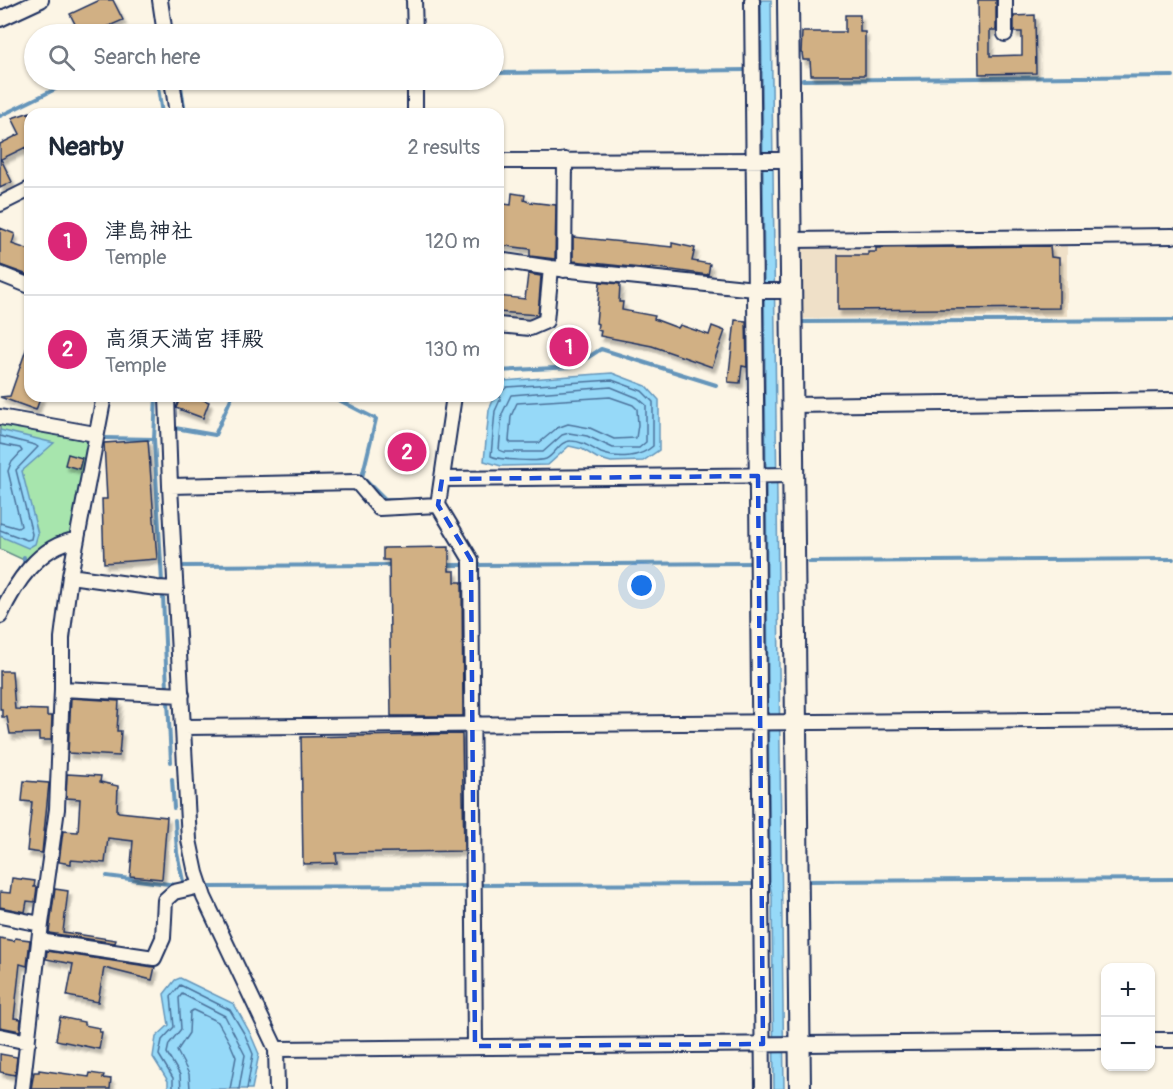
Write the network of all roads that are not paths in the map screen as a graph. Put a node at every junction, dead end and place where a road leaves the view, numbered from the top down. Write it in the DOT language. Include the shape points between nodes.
graph roads {
  1 [pos="41,0"];
  2 [pos="160,0"];
  3 [pos="414,0"];
  4 [pos="752,0"];
  5 [pos="788,0"];
  6 [pos="1005,0"];
  7 [pos="0,20"];
  8 [pos="164,24"];
  9 [pos="415,24"];
  10 [pos="1005,34"];
  11 [pos="173,90"];
  12 [pos="415,90"];
  13 [pos="176,108"];
  14 [pos="415,108"];
  15 [pos="504,160"];
  16 [pos="565,160"];
  17 [pos="757,160"];
  18 [pos="785,160"];
  19 [pos="24,192"];
  20 [pos="0,204"];
  21 [pos="1173,236"];
  22 [pos="790,240"];
  23 [pos="504,261"];
  24 [pos="558,269"];
  25 [pos="0,274"];
  26 [pos="24,284"];
  27 [pos="757,291"];
  28 [pos="784,291"];
  29 [pos="504,326"];
  30 [pos="1173,400"];
  31 [pos="103,402"];
  32 [pos="167,402"];
  33 [pos="453,402"];
  34 [pos="791,405"];
  35 [pos="0,417"];
  36 [pos="95,434"];
  37 [pos="787,475"];
  38 [pos="760,476"];
  39 [pos="442,479"];
  40 [pos="170,486"];
  41 [pos="438,505"];
  42 [pos="76,540"];
  43 [pos="70,576"];
  44 [pos="176,589"];
  45 [pos="0,616"];
  46 [pos="62,689"];
  47 [pos="182,695"];
  48 [pos="1173,719"];
  49 [pos="763,722"];
  50 [pos="788,722"];
  51 [pos="471,724"];
  52 [pos="183,727"];
  53 [pos="200,886"];
  54 [pos="0,916"];
  55 [pos="41,924"];
  56 [pos="39,941"];
  57 [pos="0,1036"];
  58 [pos="1155,1040"];
  59 [pos="1173,1040"];
  60 [pos="1101,1041"];
  61 [pos="28,1042"];
  62 [pos="767,1044"];
  63 [pos="793,1044"];
  64 [pos="475,1046"];
  65 [pos="276,1049"];
  66 [pos="22,1089"];
  67 [pos="277,1089"];
  68 [pos="763,1089"];
  69 [pos="800,1089"];
  1 -- 7 [label="street"];
  2 -- 8 [label="street"];
  3 -- 9 [label="street"];
  4 -- 17 [label="street"];
  5 -- 18 [label="street"];
  6 -- 10 [label="street"];
  11 -- 13 [label="street"];
  12 -- 14 [label="street"];
  15 -- 16 [label="street"];
  16 -- 17 [label="street"];
  16 -- 24 [label="street"];
  17 -- 18 [label="street"];
  17 -- 27 [label="street"];
  18 -- 22 [label="street"];
  19 -- 20 [label="street"];
  21 -- 22 [label="street"];
  22 -- 28 [label="street"];
  23 -- 24 [label="street"];
  24 -- 27 [label="street"];
  24 -- 29 [label="street" via="546,321 530,328"];
  25 -- 26 [label="street"];
  27 -- 28 [label="street"];
  27 -- 38 [label="street"];
  28 -- 34 [label="street"];
  30 -- 34 [label="street"];
  31 -- 36 [label="street"];
  32 -- 40 [label="street"];
  33 -- 39 [label="street"];
  34 -- 37 [label="street"];
  35 -- 36 [label="street"];
  36 -- 42 [label="street"];
  37 -- 38 [label="street"];
  37 -- 50 [label="street"];
  38 -- 39 [label="street"];
  38 -- 49 [label="street"];
  39 -- 41 [label="street"];
  40 -- 41 [label="street" via="357,482 379,508"];
  40 -- 44 [label="street"];
  41 -- 51 [label="street" via="471,560"];
  42 -- 43 [label="street"];
  42 -- 45 [label="street" via="66,541 30,568"];
  43 -- 44 [label="street"];
  43 -- 46 [label="street" via="62,638"];
  44 -- 47 [label="street"];
  46 -- 47 [label="street"];
  46 -- 55 [label="street" via="57,809"];
  47 -- 52 [label="street"];
  48 -- 50 [label="street"];
  49 -- 50 [label="street"];
  49 -- 51 [label="street"];
  49 -- 62 [label="street"];
  50 -- 63 [label="street"];
  51 -- 52 [label="street"];
  51 -- 64 [label="street"];
  52 -- 53 [label="street" via="189,840"];
  53 -- 56 [label="street" via="174,892 165,900 163,938 154,958"];
  53 -- 65 [label="street"];
  54 -- 55 [label="street"];
  55 -- 56 [label="street"];
  56 -- 61 [label="street"];
  57 -- 61 [label="street"];
  58 -- 59 [label="street"];
  60 -- 63 [label="street"];
  61 -- 66 [label="street"];
  62 -- 63 [label="street"];
  62 -- 64 [label="street"];
  62 -- 68 [label="street"];
  63 -- 69 [label="street"];
  64 -- 65 [label="street"];
  65 -- 67 [label="street"];
}
